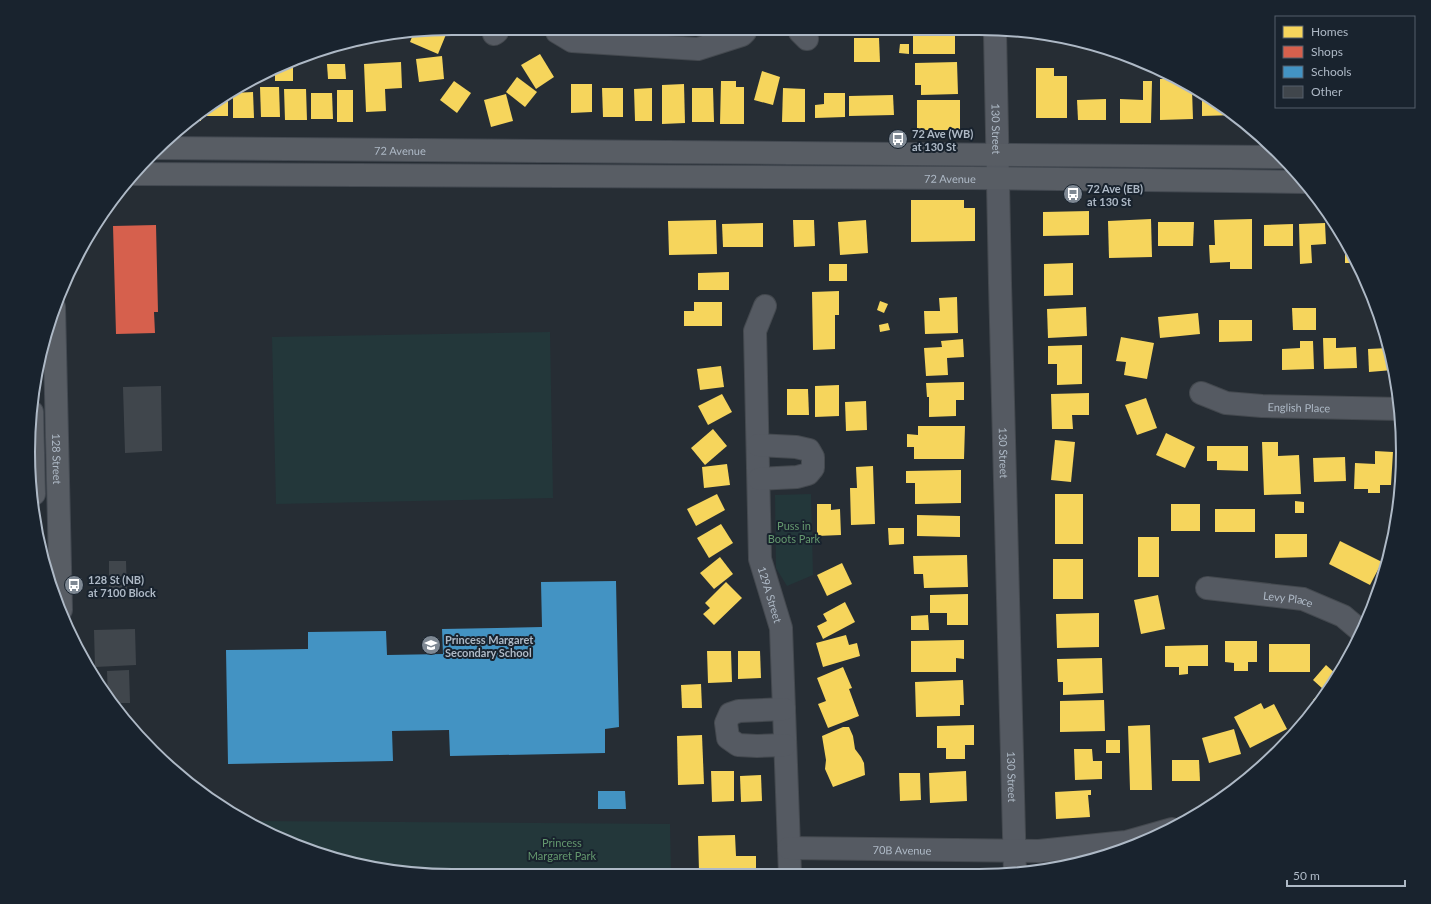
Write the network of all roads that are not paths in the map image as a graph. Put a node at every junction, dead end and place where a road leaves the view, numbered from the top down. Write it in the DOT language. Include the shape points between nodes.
graph roads {
  1 [pos="562,35"];
  2 [pos="742,35"];
  3 [pos="995,36"];
  4 [pos="645,39"];
  5 [pos="166,148"];
  6 [pos="642,151"];
  7 [pos="997,154"];
  8 [pos="1274,157"];
  9 [pos="141,174"];
  10 [pos="596,176"];
  11 [pos="997,179"];
  12 [pos="1297,182"];
  13 [pos="765,306"];
  14 [pos="54,326"];
  15 [pos="1201,393"];
  16 [pos="1393,409"];
  17 [pos="758,445"];
  18 [pos="759,479"];
  19 [pos="1207,588"];
  20 [pos="61,596"];
  21 [pos="1357,628"];
  22 [pos="784,709"];
  23 [pos="785,745"];
  24 [pos="1126,842"];
  25 [pos="789,848"];
  26 [pos="1015,850"];
  27 [pos="1015,867"];
  28 [pos="790,869"];
  1 -- 4 [label="street" via="572,41"];
  2 -- 4 [label="street" via="698,49"];
  3 -- 7 [label="street, 130 Street"];
  5 -- 6 [label="main road, 72 Avenue"];
  6 -- 7 [label="main road, 72 Avenue"];
  6 -- 10 [label="main road" via="627,161 602,169"];
  7 -- 8 [label="main road, 72 Avenue"];
  7 -- 11 [label="street, 130 Street"];
  9 -- 10 [label="main road, 72 Avenue"];
  10 -- 11 [label="main road, 72 Avenue"];
  11 -- 12 [label="main road, 72 Avenue"];
  11 -- 26 [label="street, 130 Street"];
  13 -- 17 [label="street, 129A Street" via="755,331"];
  14 -- 20 [label="main road, 128 Street"];
  15 -- 16 [label="street, English Place" via="1226,403 1262,406"];
  17 -- 18 [label="street, 129A Street"];
  17 -- 18 [label="street" via="796,447 809,450 813,457 813,468 808,474"];
  18 -- 22 [label="street, 129A Street" via="760,559 781,628"];
  19 -- 21 [label="street, Levy Place" via="1303,599 1343,616"];
  22 -- 23 [label="street, 129A Street"];
  22 -- 23 [label="street" via="740,711 730,714 726,723 728,738 738,745"];
  23 -- 25 [label="street, 129A Street"];
  24 -- 26 [label="street, 70B Avenue" via="1039,851"];
  25 -- 26 [label="street, 70B Avenue"];
  25 -- 28 [label="street, 129A Street"];
  26 -- 27 [label="street, 130 Street"];
}
